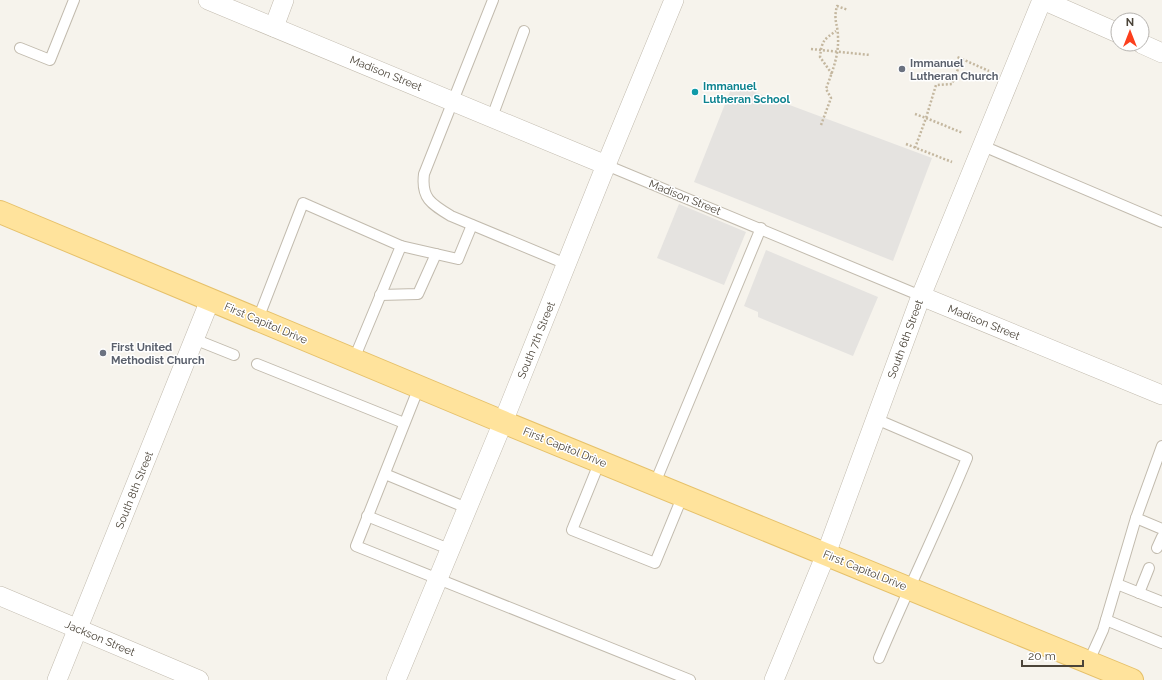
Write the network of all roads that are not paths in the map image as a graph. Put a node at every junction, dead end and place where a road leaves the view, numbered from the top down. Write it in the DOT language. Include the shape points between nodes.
graph roads {
  1 [pos="74,0"];
  2 [pos="208,0"];
  3 [pos="284,0"];
  4 [pos="492,0"];
  5 [pos="674,0"];
  6 [pos="1042,0"];
  7 [pos="274,27"];
  8 [pos="1110,30"];
  9 [pos="524,31"];
  10 [pos="20,48"];
  11 [pos="1150,48"];
  12 [pos="1162,53"];
  13 [pos="452,101"];
  14 [pos="492,117"];
  15 [pos="983,146"];
  16 [pos="606,165"];
  17 [pos="0,212"];
  18 [pos="1162,222"];
  19 [pos="472,225"];
  20 [pos="761,228"];
  21 [pos="401,246"];
  22 [pos="436,254"];
  23 [pos="566,264"];
  24 [pos="380,295"];
  25 [pos="921,296"];
  26 [pos="210,300"];
  27 [pos="258,320"];
  28 [pos="194,339"];
  29 [pos="234,355"];
  30 [pos="354,359"];
  31 [pos="257,364"];
  32 [pos="419,387"];
  33 [pos="1162,395"];
  34 [pos="876,418"];
  35 [pos="504,422"];
  36 [pos="404,423"];
  37 [pos="1162,446"];
  38 [pos="600,461"];
  39 [pos="385,474"];
  40 [pos="655,483"];
  41 [pos="683,495"];
  42 [pos="467,508"];
  43 [pos="367,516"];
  44 [pos="1136,518"];
  45 [pos="1162,529"];
  46 [pos="1162,537"];
  47 [pos="1157,548"];
  48 [pos="450,549"];
  49 [pos="826,554"];
  50 [pos="1149,568"];
  51 [pos="437,578"];
  52 [pos="1117,584"];
  53 [pos="910,588"];
  54 [pos="1139,593"];
  55 [pos="0,596"];
  56 [pos="1162,602"];
  57 [pos="1106,620"];
  58 [pos="78,628"];
  59 [pos="1162,643"];
  60 [pos="879,658"];
  61 [pos="1089,661"];
  62 [pos="1126,679"];
  63 [pos="57,680"];
  64 [pos="199,680"];
  65 [pos="396,680"];
  66 [pos="690,680"];
  67 [pos="774,680"];
  1 -- 10 [label="lane" via="50,60"];
  2 -- 7 [label="street, Madison Street"];
  3 -- 7 [label="street"];
  4 -- 13 [label="lane"];
  5 -- 16 [label="street, South 7th Street"];
  6 -- 8 [label="street"];
  6 -- 15 [label="street, South 6th Street"];
  7 -- 13 [label="street, Madison Street"];
  9 -- 14 [label="lane"];
  11 -- 12 [label="street"];
  13 -- 14 [label="street, Madison Street"];
  13 -- 19 [label="lane" via="424,174 423,186 425,195 434,206"];
  14 -- 16 [label="street, Madison Street"];
  15 -- 18 [label="lane"];
  15 -- 25 [label="street, South 6th Street"];
  16 -- 20 [label="lane, Madison Street"];
  16 -- 23 [label="street, South 7th Street"];
  17 -- 26 [label="main road, First Capitol Drive"];
  19 -- 22 [label="lane" via="458,259"];
  19 -- 23 [label="lane"];
  20 -- 25 [label="lane, Madison Street"];
  20 -- 40 [label="lane"];
  21 -- 22 [label="lane"];
  21 -- 24 [label="lane"];
  21 -- 27 [label="lane" via="303,204"];
  22 -- 24 [label="lane" via="418,294"];
  23 -- 35 [label="street, South 7th Street"];
  24 -- 30 [label="lane"];
  25 -- 33 [label="street, Madison Street"];
  25 -- 34 [label="street, South 6th Street"];
  26 -- 27 [label="main road, First Capitol Drive"];
  26 -- 28 [label="street, South 8th Street"];
  27 -- 30 [label="main road, First Capitol Drive"];
  28 -- 29 [label="lane"];
  28 -- 58 [label="street, South 8th Street"];
  30 -- 32 [label="main road, First Capitol Drive"];
  31 -- 36 [label="lane"];
  32 -- 35 [label="main road, First Capitol Drive"];
  32 -- 36 [label="lane"];
  34 -- 49 [label="street, South 6th Street"];
  34 -- 53 [label="lane" via="967,458"];
  35 -- 38 [label="main road, First Capitol Drive"];
  35 -- 42 [label="street, South 7th Street"];
  36 -- 39 [label="lane"];
  37 -- 44 [label="lane"];
  38 -- 40 [label="main road, First Capitol Drive"];
  38 -- 41 [label="lane" via="572,530 579,533 655,563"];
  39 -- 42 [label="lane"];
  39 -- 43 [label="lane"];
  40 -- 41 [label="main road, First Capitol Drive"];
  41 -- 49 [label="main road, First Capitol Drive"];
  42 -- 48 [label="street, South 7th Street"];
  43 -- 48 [label="lane"];
  43 -- 51 [label="lane" via="356,546"];
  44 -- 45 [label="lane"];
  44 -- 52 [label="lane"];
  46 -- 47 [label="lane"];
  48 -- 51 [label="street, South 7th Street"];
  49 -- 53 [label="main road, First Capitol Drive"];
  49 -- 67 [label="street, South 6th Street"];
  50 -- 54 [label="lane"];
  51 -- 65 [label="street, South 7th Street"];
  51 -- 66 [label="lane"];
  52 -- 54 [label="lane"];
  52 -- 57 [label="lane"];
  53 -- 60 [label="lane"];
  53 -- 61 [label="main road, First Capitol Drive"];
  54 -- 56 [label="lane"];
  55 -- 58 [label="street, Jackson Street"];
  57 -- 59 [label="lane"];
  57 -- 61 [label="lane"];
  58 -- 63 [label="street, South 8th Street"];
  58 -- 64 [label="street, Jackson Street"];
  61 -- 62 [label="main road, First Capitol Drive"];
}
